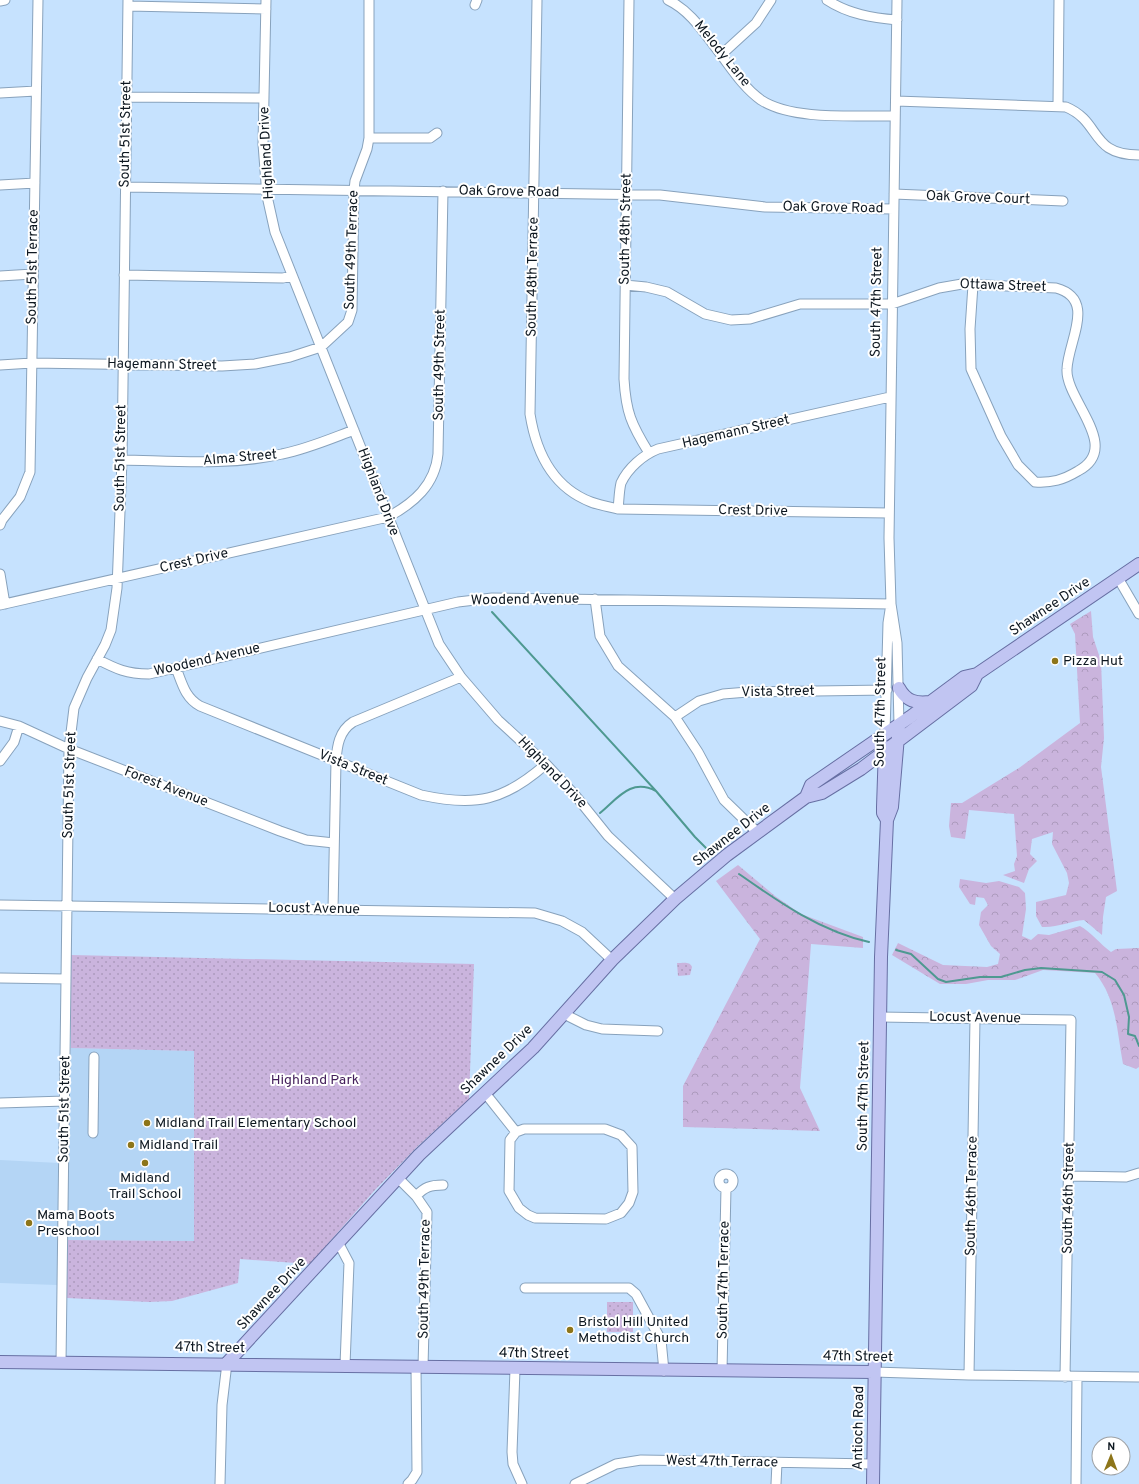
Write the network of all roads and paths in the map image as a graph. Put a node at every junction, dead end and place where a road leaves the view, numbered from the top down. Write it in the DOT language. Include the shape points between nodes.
graph roads {
  1 [pos="5,0"];
  2 [pos="38,0"];
  3 [pos="370,0"];
  4 [pos="537,0"];
  5 [pos="629,0"];
  6 [pos="668,0"];
  7 [pos="771,0"];
  8 [pos="827,0"];
  9 [pos="897,0"];
  10 [pos="1059,0"];
  11 [pos="0,1"];
  12 [pos="128,3"];
  13 [pos="266,5"];
  14 [pos="897,20"];
  15 [pos="721,55"];
  16 [pos="36,91"];
  17 [pos="0,93"];
  18 [pos="127,97"];
  19 [pos="264,98"];
  20 [pos="896,101"];
  21 [pos="1058,105"];
  22 [pos="896,116"];
  23 [pos="437,133"];
  24 [pos="369,138"];
  25 [pos="1139,155"];
  26 [pos="35,183"];
  27 [pos="0,185"];
  28 [pos="124,187"];
  29 [pos="266,188"];
  30 [pos="354,190"];
  31 [pos="443,191"];
  32 [pos="534,193"];
  33 [pos="626,194"];
  34 [pos="894,194"];
  35 [pos="1063,201"];
  36 [pos="894,209"];
  37 [pos="33,274"];
  38 [pos="124,275"];
  39 [pos="0,276"];
  40 [pos="292,276"];
  41 [pos="625,285"];
  42 [pos="973,285"];
  43 [pos="892,304"];
  44 [pos="321,347"];
  45 [pos="32,363"];
  46 [pos="123,364"];
  47 [pos="0,365"];
  48 [pos="890,397"];
  49 [pos="354,430"];
  50 [pos="649,452"];
  51 [pos="122,460"];
  52 [pos="618,509"];
  53 [pos="889,513"];
  54 [pos="388,516"];
  55 [pos="0,526"];
  56 [pos="1139,564"];
  57 [pos="0,574"];
  58 [pos="1118,578"];
  59 [pos="118,579"];
  60 [pos="595,599"];
  61 [pos="891,604"];
  62 [pos="2,605"];
  63 [pos="424,610"];
  64 [pos="1139,614"];
  65 [pos="97,659"];
  66 [pos="176,668"];
  67 [pos="978,674"];
  68 [pos="461,677"];
  69 [pos="893,689"];
  70 [pos="930,702"];
  71 [pos="675,717"];
  72 [pos="0,721"];
  73 [pos="898,725"];
  74 [pos="19,726"];
  75 [pos="885,734"];
  76 [pos="898,742"];
  77 [pos="69,749"];
  78 [pos="885,752"];
  79 [pos="336,761"];
  80 [pos="0,762"];
  81 [pos="546,764"];
  82 [pos="861,769"];
  83 [pos="884,782"];
  84 [pos="806,797"];
  85 [pos="887,820"];
  86 [pos="758,833"];
  87 [pos="334,843"];
  88 [pos="675,899"];
  89 [pos="0,904"];
  90 [pos="68,906"];
  91 [pos="333,910"];
  92 [pos="612,960"];
  93 [pos="0,978"];
  94 [pos="66,979"];
  95 [pos="564,1014"];
  96 [pos="880,1017"];
  97 [pos="976,1018"];
  98 [pos="1071,1020"];
  99 [pos="658,1031"];
  100 [pos="94,1057"];
  101 [pos="485,1093"];
  102 [pos="65,1101"];
  103 [pos="0,1103"];
  104 [pos="516,1132"];
  105 [pos="93,1133"];
  106 [pos="1139,1173"];
  107 [pos="1070,1176"];
  108 [pos="398,1178"];
  109 [pos="443,1185"];
  110 [pos="726,1188"];
  111 [pos="416,1196"];
  112 [pos="339,1244"];
  113 [pos="524,1288"];
  114 [pos="250,1340"];
  115 [pos="0,1362"];
  116 [pos="61,1363"];
  117 [pos="227,1363"];
  118 [pos="256,1364"];
  119 [pos="345,1365"];
  120 [pos="419,1367"];
  121 [pos="515,1369"];
  122 [pos="664,1370"];
  123 [pos="722,1371"];
  124 [pos="874,1372"];
  125 [pos="969,1375"];
  126 [pos="1065,1377"];
  127 [pos="1077,1377"];
  128 [pos="1139,1377"];
  129 [pos="777,1463"];
  130 [pos="873,1464"];
  131 [pos="220,1484"];
  132 [pos="408,1484"];
  133 [pos="522,1484"];
  134 [pos="575,1484"];
  135 [pos="776,1484"];
  136 [pos="873,1484"];
  137 [pos="1076,1484"];
  1 -- 11 [label="street"];
  2 -- 16 [label="street, South 51st Terrace"];
  3 -- 24 [label="street, South 49th Terrace"];
  4 -- 32 [label="street, South 48th Terrace"];
  5 -- 33 [label="street, South 48th Street"];
  6 -- 15 [label="street, Melody Lane" via="690,15"];
  7 -- 15 [label="street" via="756,23"];
  8 -- 14 [label="street" via="851,12"];
  9 -- 14 [label="street, South 47th Street"];
  10 -- 21 [label="street"];
  12 -- 13 [label="street"];
  12 -- 18 [label="street, South 51st Street"];
  13 -- 19 [label="street, Highland Drive"];
  14 -- 20 [label="street, South 47th Street"];
  15 -- 22 [label="street, Melody Lane" via="743,84 761,100 780,109 799,114"];
  16 -- 17 [label="street"];
  16 -- 26 [label="street, South 51st Terrace"];
  18 -- 19 [label="street"];
  18 -- 28 [label="street, South 51st Street"];
  19 -- 29 [label="street, Highland Drive" via="263,144"];
  20 -- 21 [label="street"];
  20 -- 22 [label="street, South 47th Street"];
  21 -- 25 [label="street" via="1066,106 1082,115 1096,136 1109,149"];
  22 -- 34 [label="street, South 47th Street"];
  23 -- 24 [label="street" via="430,138"];
  24 -- 30 [label="street, South 49th Terrace"];
  26 -- 27 [label="street"];
  26 -- 37 [label="street, South 51st Terrace"];
  28 -- 29 [label="street, Oak Grove Road"];
  28 -- 38 [label="street, South 51st Street"];
  29 -- 30 [label="street, Oak Grove Road"];
  29 -- 40 [label="street, Highland Drive" via="275,232"];
  30 -- 31 [label="street, Oak Grove Road"];
  30 -- 44 [label="street, South 49th Terrace" via="352,310 348,322"];
  31 -- 32 [label="street, Oak Grove Road"];
  31 -- 54 [label="street, South 49th Street" via="437,464 432,479 421,494 406,507"];
  32 -- 33 [label="street, Oak Grove Road"];
  32 -- 52 [label="street, South 48th Terrace" via="530,414 534,436 540,454 552,473 568,488 590,502"];
  33 -- 36 [label="street, Oak Grove Road" via="689,197 765,207"];
  33 -- 41 [label="street, South 48th Street"];
  34 -- 35 [label="street, Oak Grove Court"];
  34 -- 36 [label="street, South 47th Street"];
  36 -- 43 [label="street, South 47th Street"];
  37 -- 39 [label="street"];
  37 -- 45 [label="street, South 51st Terrace"];
  38 -- 40 [label="street" via="283,278"];
  38 -- 46 [label="street, South 51st Street"];
  40 -- 44 [label="street, Highland Drive"];
  41 -- 43 [label="street, Ottawa Street" via="667,292 705,314 731,320 750,319 800,304"];
  41 -- 50 [label="street, South 48th Street" via="626,401 633,427"];
  42 -- 42 [label="street, Ottawa Street" via="971,369 1001,436 1018,465 1035,482 1060,480 1077,472 1087,466 1095,448 1094,436 1069,383 1066,370 1078,318 1075,302 1066,291 1056,288"];
  42 -- 43 [label="street, Ottawa Street" via="939,288"];
  43 -- 48 [label="street, South 47th Street"];
  44 -- 46 [label="street, Hagemann Street" via="255,364"];
  44 -- 49 [label="street, Highland Drive"];
  45 -- 46 [label="street, Hagemann Street"];
  45 -- 47 [label="street, Hagemann Street"];
  45 -- 55 [label="street, South 51st Terrace" via="30,472 20,497"];
  46 -- 51 [label="street, South 51st Street"];
  48 -- 50 [label="street, Hagemann Street"];
  48 -- 53 [label="street, South 47th Street"];
  49 -- 51 [label="street, Alma Street" via="314,446 240,460"];
  49 -- 54 [label="street, Highland Drive"];
  50 -- 52 [label="street, Hagemann Street" via="632,466 621,484"];
  51 -- 59 [label="street, South 51st Street"];
  52 -- 53 [label="street, Crest Drive"];
  53 -- 61 [label="street, South 47th Street"];
  54 -- 59 [label="street, Crest Drive"];
  54 -- 63 [label="street, Highland Drive"];
  56 -- 58 [label="main road, Shawnee Drive"];
  57 -- 62 [label="street"];
  58 -- 64 [label="street"];
  58 -- 67 [label="main road, Shawnee Drive"];
  59 -- 62 [label="street, Crest Drive"];
  59 -- 65 [label="street, South 51st Street" via="111,630"];
  60 -- 61 [label="street, Woodend Avenue"];
  60 -- 63 [label="street, Woodend Avenue" via="492,598"];
  60 -- 71 [label="street" via="600,636 618,666"];
  61 -- 69 [label="street, South 47th Street" via="897,643"];
  63 -- 66 [label="street, Woodend Avenue"];
  63 -- 68 [label="street, Highland Drive" via="439,644"];
  65 -- 66 [label="street, Woodend Avenue" via="118,670 133,674 149,674"];
  65 -- 77 [label="street, South 51st Street" via="74,708"];
  66 -- 79 [label="street, Vista Street" via="185,692 192,701"];
  67 -- 70 [label="main road, Shawnee Drive" via="964,677"];
  67 -- 76 [label="main road, Shawnee Drive" via="971,686"];
  68 -- 79 [label="street" via="352,722 342,731 337,745"];
  68 -- 81 [label="street, Highland Drive" via="498,720"];
  69 -- 70 [label="main road" via="911,701"];
  69 -- 71 [label="street, Vista Street" via="723,694 699,700"];
  69 -- 73 [label="street, South 47th Street"];
  69 -- 75 [label="street, South 47th Street"];
  70 -- 73 [label="main road, Shawnee Drive"];
  71 -- 86 [label="street" via="698,752 724,800"];
  72 -- 74 [label="street, Forest Avenue"];
  73 -- 75 [label="main road, Shawnee Drive"];
  73 -- 76 [label="main road, South 47th Street"];
  74 -- 77 [label="street, Forest Avenue"];
  74 -- 80 [label="street" via="14,742"];
  75 -- 78 [label="main road, South 47th Street"];
  75 -- 84 [label="main road, Shawnee Drive" via="811,785"];
  76 -- 78 [label="main road, Shawnee Drive"];
  76 -- 85 [label="main road, South 47th Street" via="892,807"];
  77 -- 87 [label="street, Forest Avenue" via="280,832 306,840"];
  77 -- 90 [label="street, South 51st Street"];
  78 -- 82 [label="main road, Shawnee Drive"];
  78 -- 83 [label="main road, South 47th Street"];
  79 -- 81 [label="street, Vista Street" via="421,795 447,801 474,802 501,795 526,782"];
  79 -- 87 [label="street"];
  81 -- 88 [label="street, Highland Drive" via="608,836"];
  82 -- 83 [label="main road" via="871,768 879,773"];
  82 -- 84 [label="main road, Shawnee Drive" via="822,793"];
  83 -- 85 [label="main road, South 47th Street" via="883,813"];
  84 -- 86 [label="main road, Shawnee Drive"];
  85 -- 96 [label="main road, South 47th Street"];
  86 -- 88 [label="main road, Shawnee Drive" via="726,855"];
  87 -- 91 [label="street"];
  88 -- 92 [label="main road, Shawnee Drive"];
  89 -- 90 [label="street, Locust Avenue"];
  90 -- 91 [label="street, Locust Avenue"];
  90 -- 94 [label="street, South 51st Street"];
  91 -- 92 [label="street, Locust Avenue" via="535,913 562,921 582,932"];
  92 -- 95 [label="main road, Shawnee Drive"];
  93 -- 94 [label="street"];
  94 -- 102 [label="street, South 51st Street"];
  95 -- 99 [label="street" via="586,1025 602,1029"];
  95 -- 101 [label="main road, Shawnee Drive" via="533,1048"];
  96 -- 97 [label="street, Locust Avenue"];
  96 -- 124 [label="main road, South 47th Street"];
  97 -- 98 [label="street, Locust Avenue"];
  97 -- 125 [label="street, South 46th Terrace"];
  98 -- 107 [label="street, South 46th Street"];
  100 -- 105 [label="street"];
  101 -- 104 [label="street"];
  101 -- 108 [label="main road, Shawnee Drive"];
  102 -- 103 [label="street"];
  102 -- 116 [label="street, South 51st Street"];
  104 -- 104 [label="street" via="524,1129 605,1129 621,1134 632,1147 633,1192 626,1207 621,1213 606,1219 535,1218 528,1215 514,1202 509,1191 510,1140"];
  106 -- 107 [label="street" via="1126,1177"];
  107 -- 126 [label="street, South 46th Street"];
  108 -- 111 [label="street, South 49th Terrace"];
  108 -- 112 [label="main road, Shawnee Drive"];
  109 -- 111 [label="street" via="430,1185"];
  110 -- 123 [label="street, South 47th Terrace"];
  111 -- 120 [label="street, South 49th Terrace" via="427,1212"];
  112 -- 114 [label="main road, Shawnee Drive"];
  112 -- 119 [label="street" via="348,1263"];
  113 -- 122 [label="street" via="629,1288 636,1294 661,1340"];
  114 -- 117 [label="main road, Shawnee Drive"];
  114 -- 118 [label="main road" via="250,1358"];
  115 -- 116 [label="main road, 47th Street"];
  116 -- 117 [label="main road, 47th Street"];
  117 -- 118 [label="main road, 47th Street"];
  117 -- 131 [label="street" via="222,1405"];
  118 -- 119 [label="main road, 47th Street"];
  119 -- 120 [label="main road, 47th Street"];
  120 -- 121 [label="main road, 47th Street"];
  120 -- 132 [label="street, South 49th Terrace" via="417,1472"];
  121 -- 122 [label="main road, 47th Street"];
  121 -- 133 [label="street" via="512,1452 513,1464"];
  122 -- 123 [label="main road, 47th Street"];
  123 -- 124 [label="main road, 47th Street"];
  124 -- 125 [label="street, 47th Street"];
  124 -- 130 [label="main road, Antioch Road"];
  125 -- 126 [label="street, 47th Street"];
  126 -- 127 [label="street, 47th Street"];
  127 -- 128 [label="street, 47th Street"];
  127 -- 137 [label="street"];
  129 -- 130 [label="street, West 47th Terrace"];
  129 -- 134 [label="street, West 47th Terrace" via="641,1460 616,1464"];
  129 -- 135 [label="street"];
  130 -- 136 [label="main road, Antioch Road"];
}
